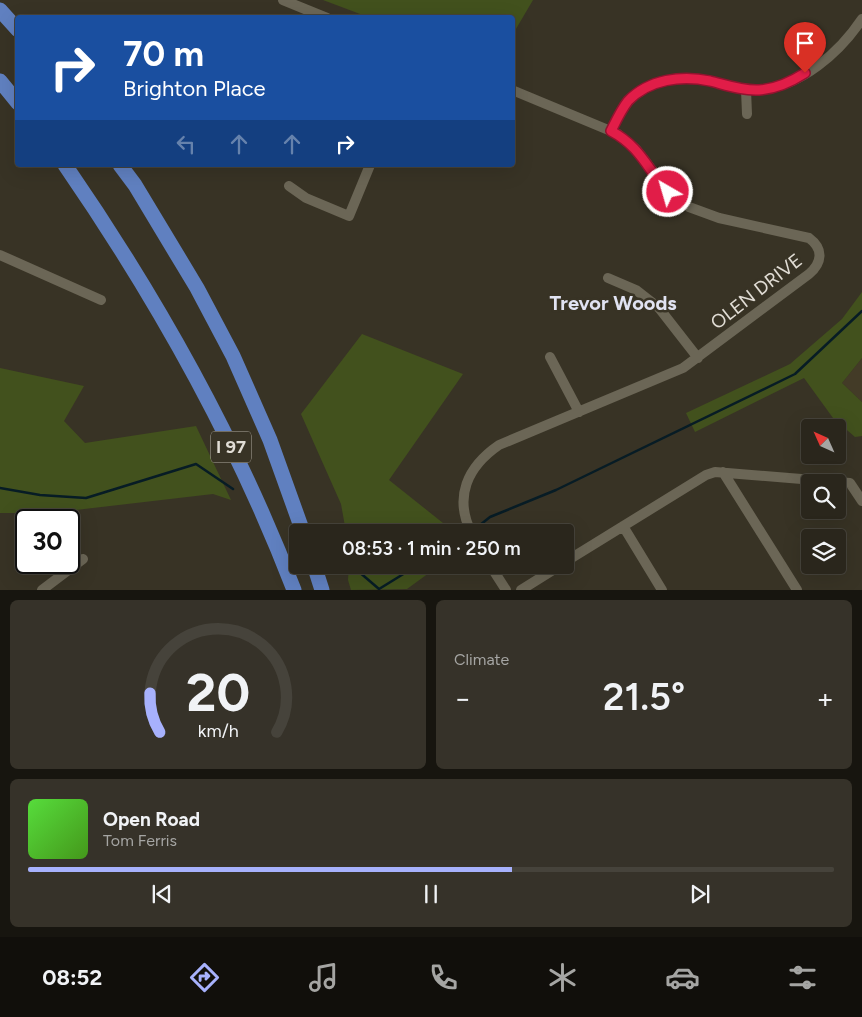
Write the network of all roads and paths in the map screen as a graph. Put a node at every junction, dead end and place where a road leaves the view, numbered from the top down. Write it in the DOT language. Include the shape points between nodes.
graph roads {
  1 [pos="283,0"];
  2 [pos="0,10"];
  3 [pos="320,15"];
  4 [pos="862,19"];
  5 [pos="15,27"];
  6 [pos="0,81"];
  7 [pos="746,90"];
  8 [pos="515,91"];
  9 [pos="15,99"];
  10 [pos="747,114"];
  11 [pos="611,131"];
  12 [pos="65,167"];
  13 [pos="121,167"];
  14 [pos="369,167"];
  15 [pos="289,186"];
  16 [pos="0,255"];
  17 [pos="608,278"];
  18 [pos="101,300"];
  19 [pos="550,357"];
  20 [pos="698,358"];
  21 [pos="579,412"];
  22 [pos="723,472"];
  23 [pos="862,501"];
  24 [pos="300,524"];
  25 [pos="468,524"];
  26 [pos="623,526"];
  27 [pos="280,554"];
  28 [pos="574,556"];
  29 [pos="83,559"];
  30 [pos="317,574"];
  31 [pos="496,574"];
  32 [pos="546,574"];
  33 [pos="522,589"];
  34 [pos="42,590"];
  35 [pos="288,590"];
  36 [pos="294,590"];
  37 [pos="322,590"];
  38 [pos="506,590"];
  39 [pos="662,590"];
  40 [pos="797,590"];
  1 -- 3 [label="street"];
  2 -- 5 [label="highway"];
  4 -- 7 [label="street" via="831,54 805,73 776,87"];
  6 -- 9 [label="highway"];
  7 -- 10 [label="street"];
  7 -- 11 [label="street" via="688,78 660,83 629,101"];
  8 -- 11 [label="street, OLEN DRIVE"];
  11 -- 20 [label="street, OLEN DRIVE" via="632,144 663,186 689,208 802,236 813,241 819,250 820,261 814,270"];
  12 -- 27 [label="highway, I 97" via="158,310 230,445"];
  13 -- 24 [label="highway, I 97" via="197,288 234,356 265,426"];
  14 -- 15 [label="street" via="349,216 306,198"];
  16 -- 18 [label="street"];
  17 -- 20 [label="street" via="636,290 659,308"];
  19 -- 21 [label="street"];
  20 -- 21 [label="street, OLEN DRIVE" via="674,372"];
  21 -- 25 [label="street, OLEN DRIVE" via="499,445 481,459 470,474 464,492 463,508"];
  22 -- 23 [label="street" via="850,483"];
  22 -- 26 [label="street" via="706,475"];
  22 -- 40 [label="street"];
  26 -- 28 [label="street"];
  26 -- 39 [label="street"];
  27 -- 35 [label="highway"];
  27 -- 36 [label="highway, I 97"];
  29 -- 34 [label="street"];
  30 -- 37 [label="highway"];
  31 -- 38 [label="street"];
  32 -- 33 [label="street"];
}
